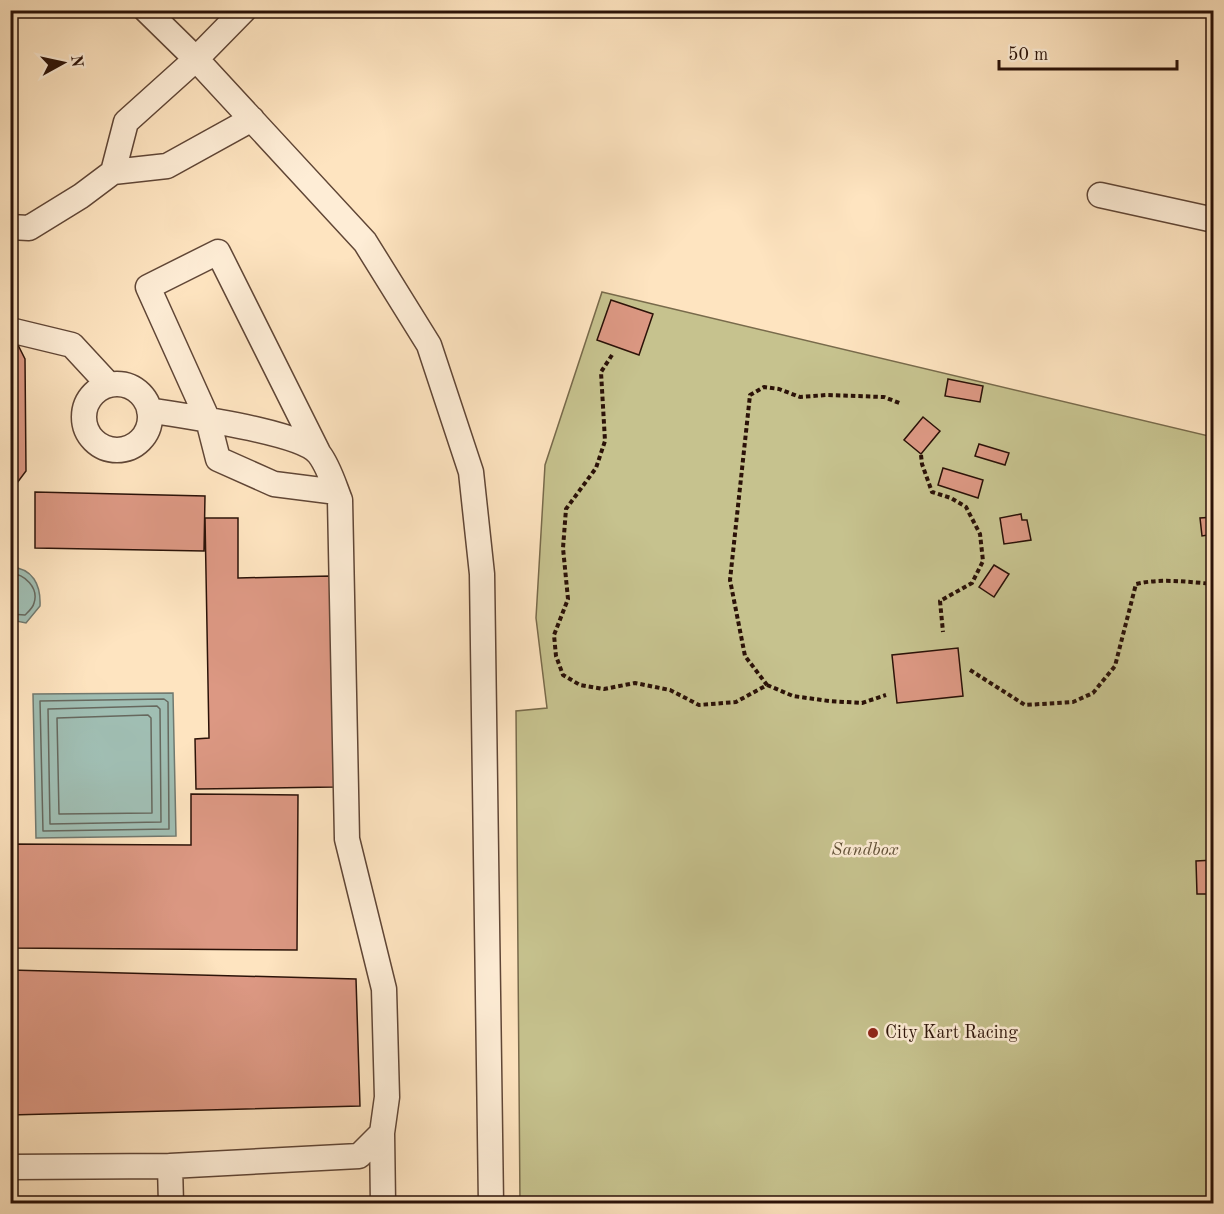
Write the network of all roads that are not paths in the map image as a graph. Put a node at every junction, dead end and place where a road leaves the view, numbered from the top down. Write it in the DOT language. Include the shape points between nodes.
graph roads {
  1 [pos="146,10"];
  2 [pos="244,10"];
  3 [pos="196,59"];
  4 [pos="252,119"];
  5 [pos="113,172"];
  6 [pos="1100,195"];
  7 [pos="1214,220"];
  8 [pos="10,227"];
  9 [pos="10,330"];
  10 [pos="109,385"];
  11 [pos="149,410"];
  12 [pos="208,420"];
  13 [pos="318,452"];
  14 [pos="337,492"];
  15 [pos="382,1133"];
  16 [pos="170,1166"];
  17 [pos="10,1167"];
  18 [pos="171,1203"];
  19 [pos="383,1203"];
  20 [pos="491,1203"];
  1 -- 3 [label="street"];
  2 -- 3 [label="street"];
  3 -- 4 [label="street"];
  3 -- 5 [label="street" via="126,122"];
  4 -- 5 [label="street" via="167,166"];
  4 -- 20 [label="street" via="365,243 429,345 471,472 482,574"];
  5 -- 8 [label="street" via="29,228"];
  6 -- 7 [label="street"];
  9 -- 10 [label="street" via="72,345"];
  10 -- 11 [label="street" via="120,384 138,392"];
  10 -- 11 [label="street" via="91,397 84,418 91,438 100,446 121,451 140,441 147,432"];
  11 -- 12 [label="street"];
  12 -- 13 [label="street" via="285,435"];
  12 -- 13 [label="street" via="148,287 218,252"];
  12 -- 14 [label="street" via="218,459 274,484"];
  13 -- 14 [label="street"];
  14 -- 15 [label="street" via="347,838 384,989 387,1097"];
  15 -- 16 [label="street" via="359,1156"];
  15 -- 19 [label="street"];
  16 -- 17 [label="street"];
  16 -- 18 [label="street"];
}
